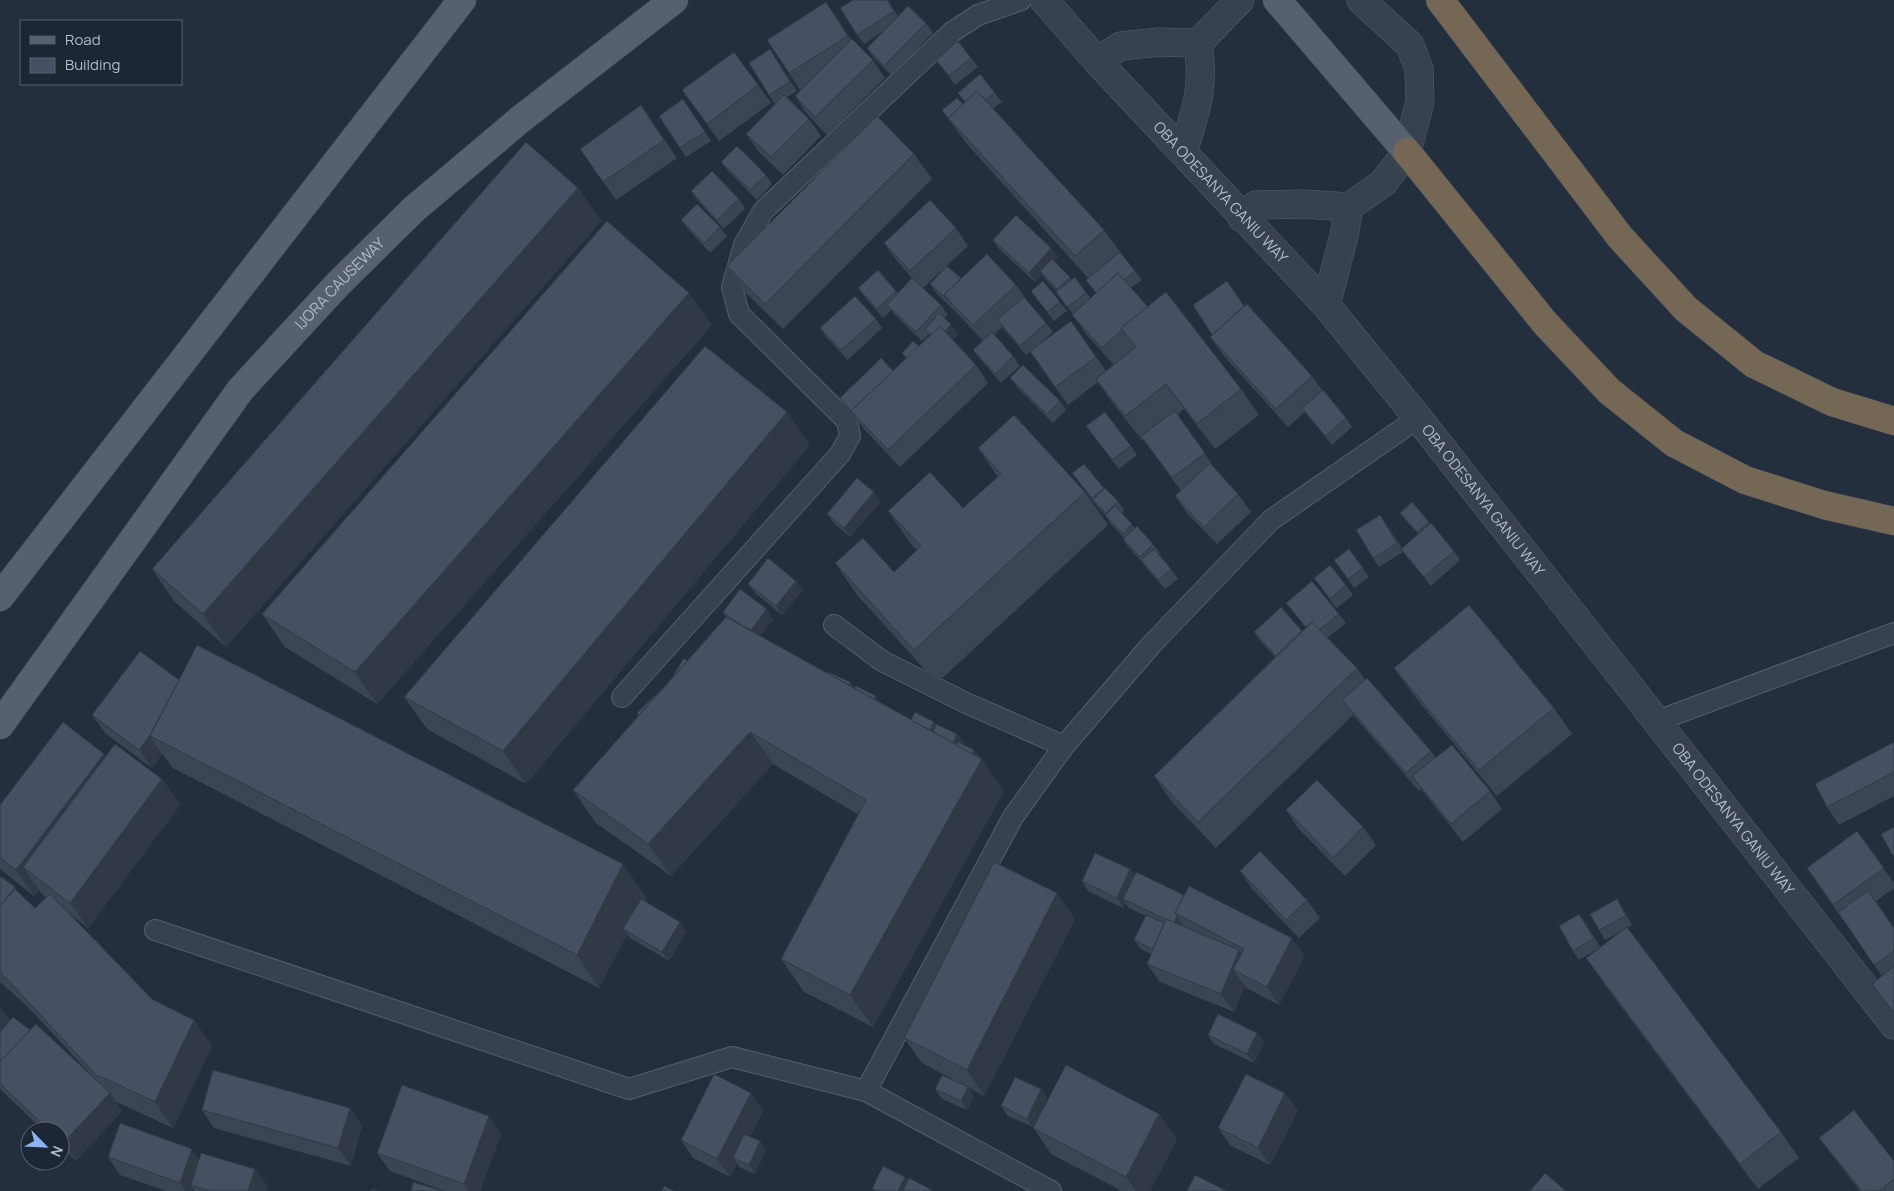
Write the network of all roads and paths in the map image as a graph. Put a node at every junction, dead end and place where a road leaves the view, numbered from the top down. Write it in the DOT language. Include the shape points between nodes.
graph roads {
  1 [pos="462,0"];
  2 [pos="674,0"];
  3 [pos="1021,0"];
  4 [pos="1044,0"];
  5 [pos="1240,0"];
  6 [pos="1277,0"];
  7 [pos="1362,0"];
  8 [pos="1440,0"];
  9 [pos="1198,43"];
  10 [pos="1097,61"];
  11 [pos="1183,152"];
  12 [pos="1407,152"];
  13 [pos="1349,207"];
  14 [pos="1242,218"];
  15 [pos="1326,305"];
  16 [pos="1418,418"];
  17 [pos="1894,421"];
  18 [pos="1894,521"];
  19 [pos="0,597"];
  20 [pos="834,625"];
  21 [pos="1894,632"];
  22 [pos="622,697"];
  23 [pos="1657,721"];
  24 [pos="0,725"];
  25 [pos="1064,746"];
  26 [pos="155,930"];
  27 [pos="1894,1025"];
  28 [pos="866,1091"];
  29 [pos="1051,1191"];
  1 -- 19 [label="main road"];
  2 -- 24 [label="main road, IJORA CAUSEWAY" via="522,118 414,209 338,284 241,389"];
  3 -- 22 [label="lane" via="978,15 952,32 763,211 753,228 744,245 732,287 739,314 846,421 850,436 840,454"];
  4 -- 10 [label="street, OBA ODESANYA GANIU WAY"];
  5 -- 9 [label="street"];
  6 -- 12 [label="main road"];
  7 -- 12 [label="street" via="1410,45 1419,69 1420,101"];
  8 -- 17 [label="highway" via="1620,237 1686,310 1754,364 1832,402"];
  9 -- 10 [label="street" via="1121,46"];
  9 -- 11 [label="street" via="1201,81"];
  10 -- 11 [label="street, OBA ODESANYA GANIU WAY"];
  11 -- 14 [label="street, OBA ODESANYA GANIU WAY"];
  12 -- 13 [label="street" via="1383,183"];
  12 -- 18 [label="highway" via="1545,323 1609,391 1674,443 1745,480 1824,505"];
  13 -- 14 [label="street" via="1288,203 1256,205"];
  13 -- 15 [label="street"];
  14 -- 15 [label="street, OBA ODESANYA GANIU WAY"];
  15 -- 16 [label="street, OBA ODESANYA GANIU WAY"];
  16 -- 23 [label="street, OBA ODESANYA GANIU WAY"];
  16 -- 25 [label="lane" via="1271,520 1152,644"];
  20 -- 25 [label="lane" via="882,661 966,703"];
  21 -- 23 [label="lane"];
  23 -- 27 [label="street, OBA ODESANYA GANIU WAY" via="1879,991"];
  25 -- 28 [label="lane" via="1013,817"];
  26 -- 28 [label="lane" via="629,1089 732,1057"];
  28 -- 29 [label="lane"];
}
